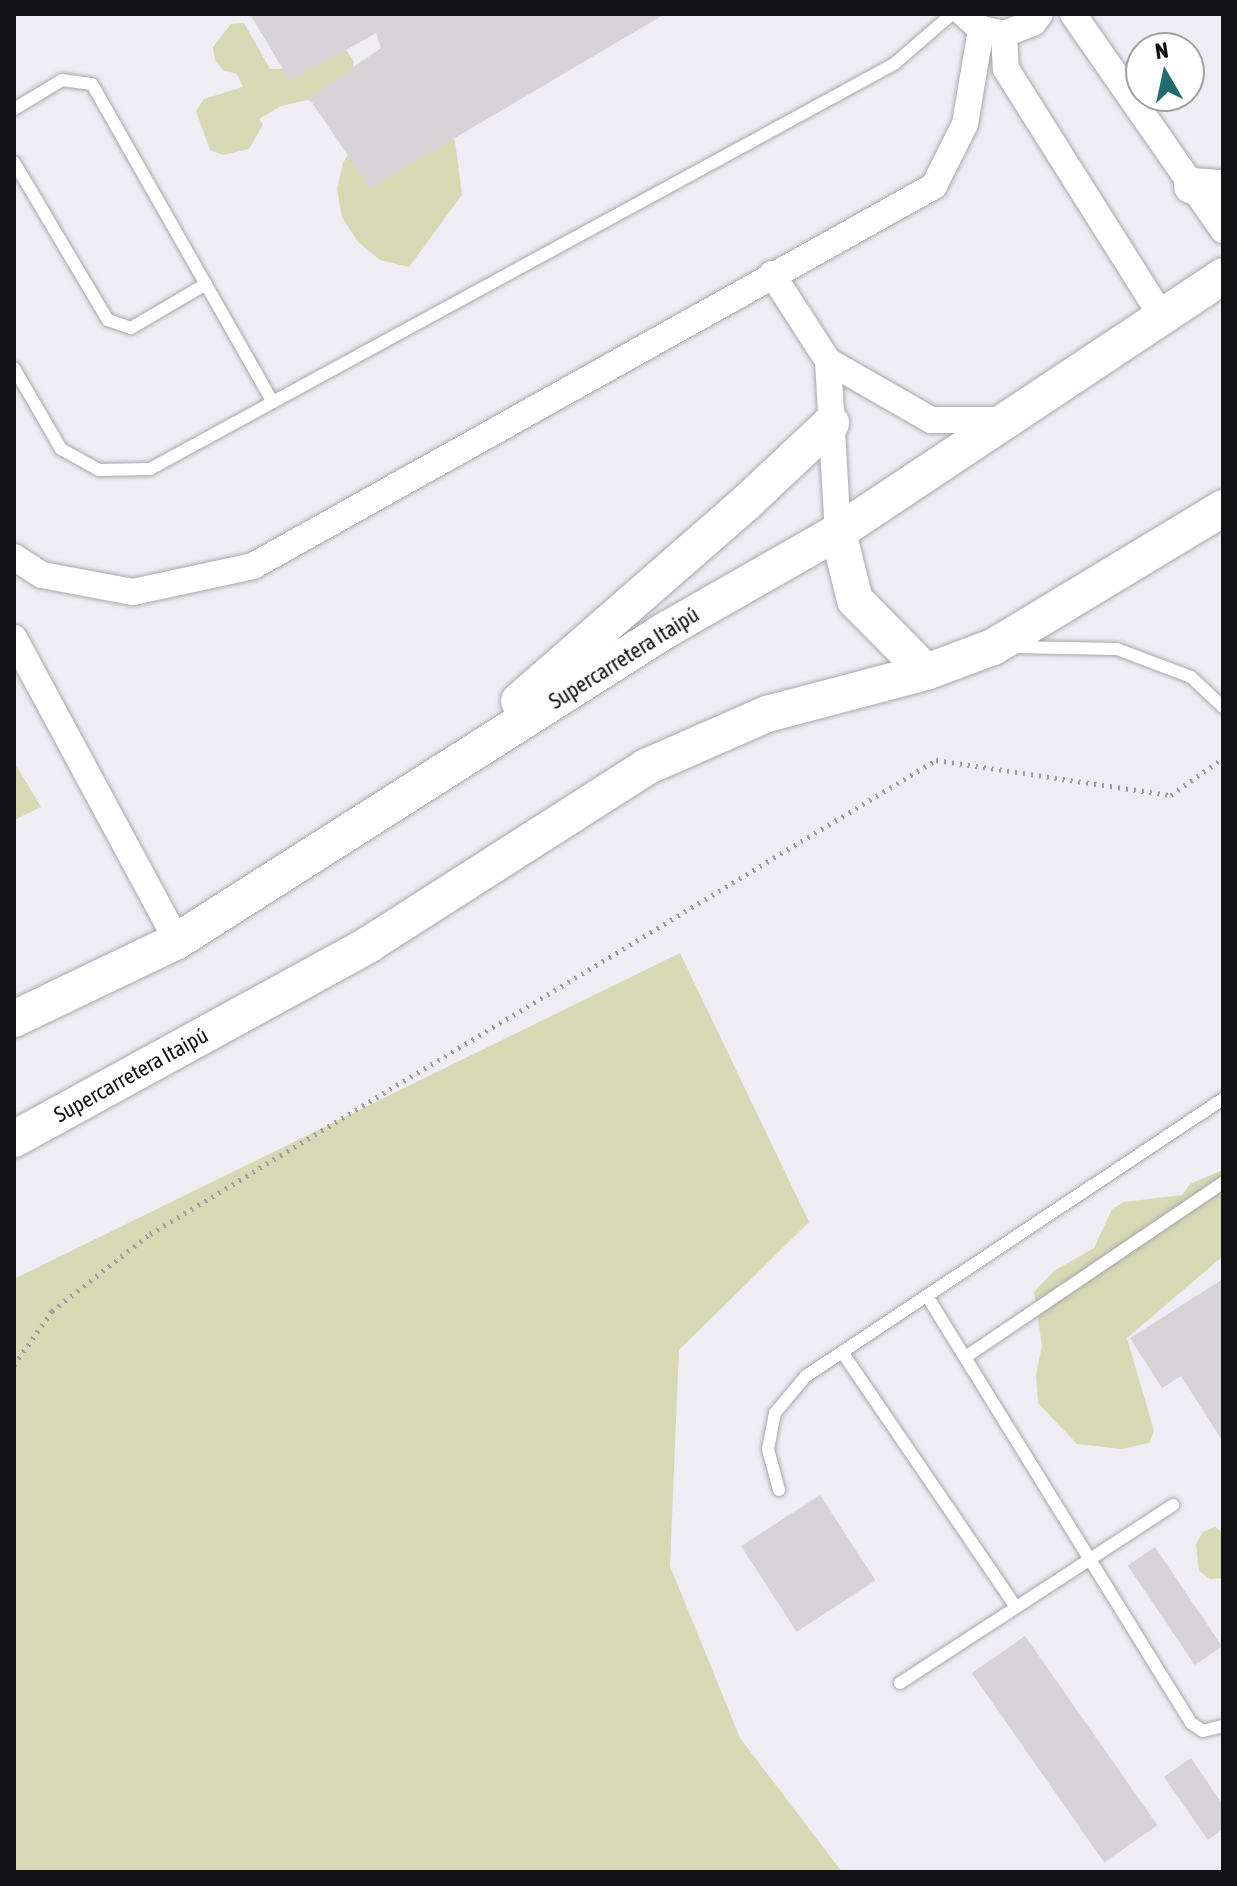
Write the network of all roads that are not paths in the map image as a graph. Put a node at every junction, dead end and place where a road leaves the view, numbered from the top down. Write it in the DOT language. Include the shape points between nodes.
graph roads {
  1 [pos="952,14"];
  2 [pos="1040,14"];
  3 [pos="1073,14"];
  4 [pos="983,26"];
  5 [pos="14,109"];
  6 [pos="14,162"];
  7 [pos="1208,187"];
  8 [pos="1223,230"];
  9 [pos="772,274"];
  10 [pos="1223,276"];
  11 [pos="206,284"];
  12 [pos="1163,318"];
  13 [pos="828,361"];
  14 [pos="14,368"];
  15 [pos="273,402"];
  16 [pos="1010,420"];
  17 [pos="831,423"];
  18 [pos="1223,508"];
  19 [pos="838,532"];
  20 [pos="14,557"];
  21 [pos="14,638"];
  22 [pos="993,647"];
  23 [pos="926,672"];
  24 [pos="1223,707"];
  25 [pos="366,822"];
  26 [pos="177,941"];
  27 [pos="14,1019"];
  28 [pos="1223,1099"];
  29 [pos="14,1139"];
  30 [pos="1223,1183"];
  31 [pos="927,1296"];
  32 [pos="842,1352"];
  33 [pos="967,1356"];
  34 [pos="779,1490"];
  35 [pos="1173,1505"];
  36 [pos="1091,1556"];
  37 [pos="1015,1606"];
  38 [pos="900,1683"];
  39 [pos="1223,1726"];
  1 -- 15 [label="lane" via="894,64"];
  2 -- 4 [label="street" via="1033,23"];
  3 -- 7 [label="street"];
  4 -- 9 [label="street" via="965,124 934,186"];
  4 -- 12 [label="street"];
  5 -- 11 [label="lane" via="62,80 92,84"];
  6 -- 11 [label="lane" via="108,320 131,328"];
  7 -- 8 [label="street"];
  9 -- 13 [label="street"];
  9 -- 20 [label="street" via="253,566 133,592 42,575"];
  10 -- 12 [label="street, Supercarretera Itaipú"];
  11 -- 15 [label="lane"];
  12 -- 16 [label="street, Supercarretera Itaipú"];
  13 -- 16 [label="street" via="931,420"];
  13 -- 17 [label="street"];
  14 -- 15 [label="lane" via="61,449 99,470 150,469"];
  16 -- 19 [label="street, Supercarretera Itaipú"];
  17 -- 19 [label="street"];
  17 -- 25 [label="street" via="535,689"];
  18 -- 22 [label="street, Supercarretera Itaipú"];
  19 -- 23 [label="street" via="855,600"];
  19 -- 25 [label="street, Supercarretera Itaipú" via="666,630"];
  21 -- 26 [label="street"];
  22 -- 23 [label="street, Supercarretera Itaipú"];
  22 -- 24 [label="lane" via="1117,649 1191,677"];
  23 -- 29 [label="street, Supercarretera Itaipú" via="767,714 646,767 368,945"];
  25 -- 26 [label="street, Supercarretera Itaipú"];
  26 -- 27 [label="street, Supercarretera Itaipú"];
  28 -- 31 [label="lane"];
  30 -- 33 [label="lane"];
  31 -- 32 [label="lane"];
  31 -- 33 [label="lane"];
  32 -- 34 [label="lane" via="806,1376 775,1413 768,1449"];
  32 -- 37 [label="lane"];
  33 -- 36 [label="lane"];
  35 -- 36 [label="lane"];
  36 -- 37 [label="lane"];
  36 -- 39 [label="lane" via="1191,1723 1203,1731"];
  37 -- 38 [label="lane"];
}
